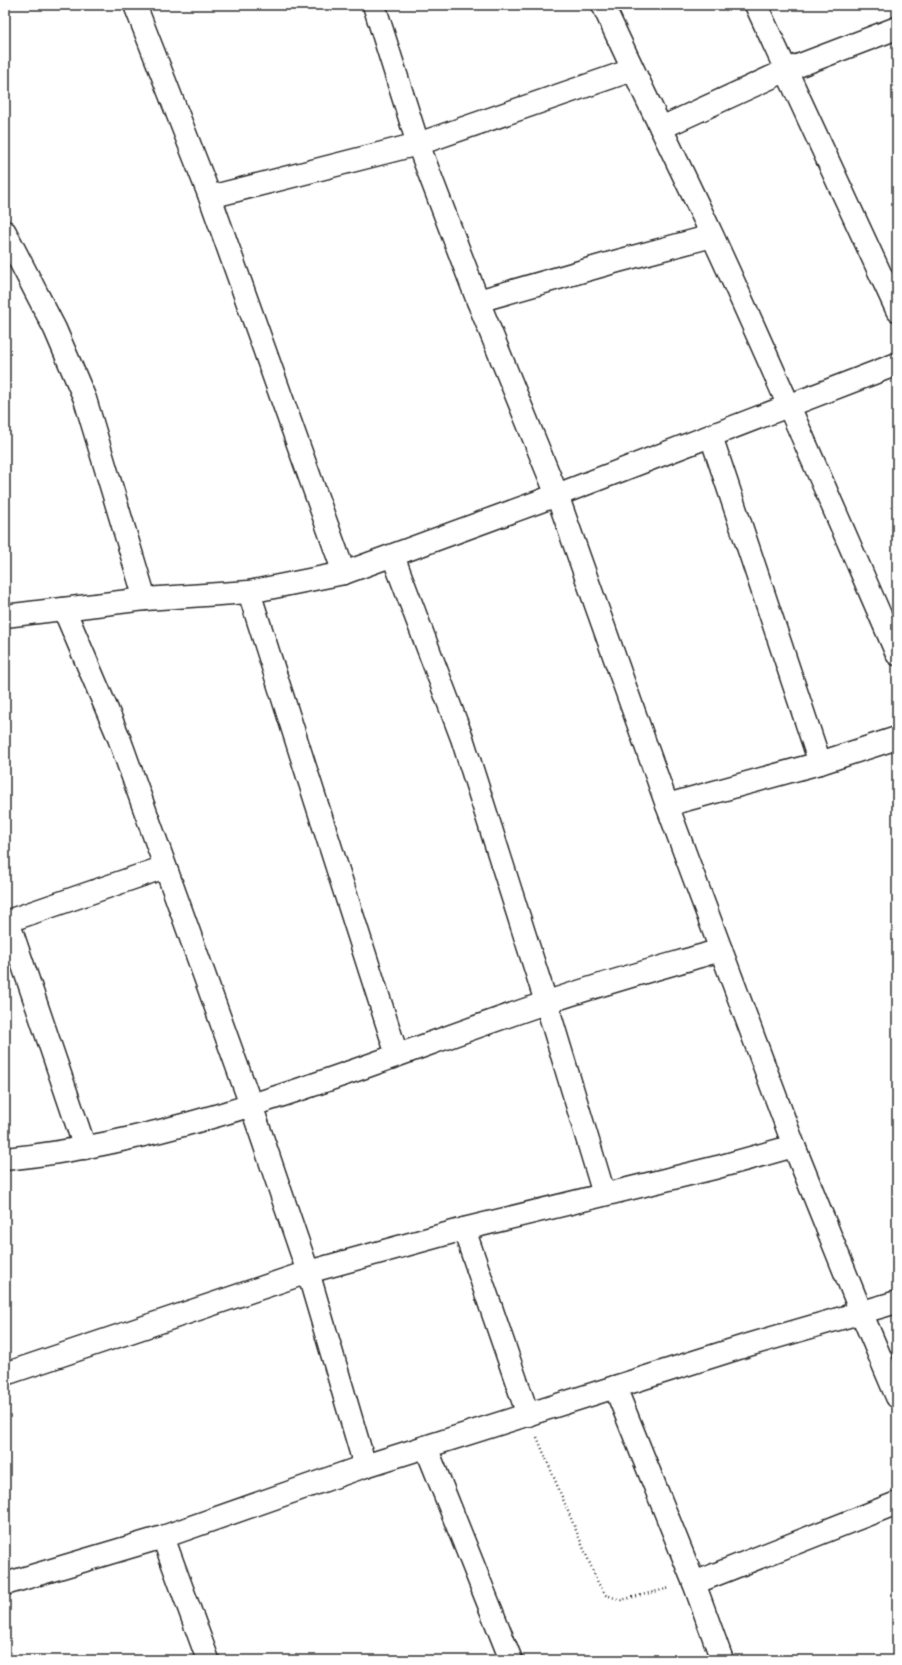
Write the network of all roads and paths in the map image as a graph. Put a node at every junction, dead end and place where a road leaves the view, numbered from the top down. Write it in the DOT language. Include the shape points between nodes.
graph roads {
  1 [pos="135,5"];
  2 [pos="374,5"];
  3 [pos="603,5"];
  4 [pos="756,5"];
  5 [pos="897,28"];
  6 [pos="632,70"];
  7 [pos="787,70"];
  8 [pos="662,128"];
  9 [pos="418,144"];
  10 [pos="210,197"];
  11 [pos="5,232"];
  12 [pos="712,236"];
  13 [pos="478,301"];
  14 [pos="897,310"];
  15 [pos="897,364"];
  16 [pos="789,405"];
  17 [pos="711,436"];
  18 [pos="557,495"];
  19 [pos="393,556"];
  20 [pos="344,573"];
  21 [pos="249,592"];
  22 [pos="145,599"];
  23 [pos="64,609"];
  24 [pos="5,616"];
  25 [pos="897,654"];
  26 [pos="897,738"];
  27 [pos="820,763"];
  28 [pos="667,805"];
  29 [pos="165,867"];
  30 [pos="7,921"];
  31 [pos="721,950"];
  32 [pos="546,1002"];
  33 [pos="397,1055"];
  34 [pos="251,1105"];
  35 [pos="794,1146"];
  36 [pos="85,1148"];
  37 [pos="5,1159"];
  38 [pos="604,1194"];
  39 [pos="464,1229"];
  40 [pos="308,1272"];
  41 [pos="897,1302"];
  42 [pos="861,1312"];
  43 [pos="5,1374"];
  44 [pos="615,1387"];
  45 [pos="897,1396"];
  46 [pos="528,1414"];
  47 [pos="426,1447"];
  48 [pos="365,1466"];
  49 [pos="897,1503"];
  50 [pos="163,1537"];
  51 [pos="694,1583"];
  52 [pos="5,1584"];
  53 [pos="208,1660"];
  54 [pos="511,1660"];
  55 [pos="722,1660"];
  1 -- 10 [label="street"];
  2 -- 9 [label="street"];
  3 -- 6 [label="street"];
  4 -- 7 [label="street"];
  5 -- 7 [label="street"];
  6 -- 8 [label="street"];
  6 -- 9 [label="street"];
  7 -- 8 [label="street"];
  7 -- 14 [label="street"];
  8 -- 12 [label="street"];
  9 -- 10 [label="street"];
  9 -- 13 [label="street"];
  10 -- 20 [label="street"];
  11 -- 22 [label="street" via="55,329 85,399"];
  12 -- 13 [label="street"];
  12 -- 16 [label="street"];
  13 -- 18 [label="street"];
  15 -- 16 [label="street"];
  16 -- 17 [label="street"];
  16 -- 25 [label="street"];
  17 -- 18 [label="street"];
  17 -- 27 [label="street"];
  18 -- 19 [label="street"];
  18 -- 28 [label="street"];
  19 -- 20 [label="street"];
  19 -- 32 [label="street" via="462,738"];
  20 -- 21 [label="street"];
  21 -- 22 [label="street"];
  21 -- 33 [label="street"];
  22 -- 23 [label="street"];
  23 -- 24 [label="street"];
  23 -- 29 [label="street" via="119,738"];
  26 -- 27 [label="street"];
  27 -- 28 [label="street"];
  28 -- 31 [label="street"];
  29 -- 30 [label="street"];
  29 -- 34 [label="street"];
  30 -- 36 [label="street"];
  31 -- 32 [label="street"];
  31 -- 35 [label="street"];
  32 -- 33 [label="street"];
  32 -- 38 [label="street"];
  33 -- 34 [label="street"];
  34 -- 36 [label="street"];
  34 -- 40 [label="street"];
  35 -- 38 [label="street"];
  35 -- 42 [label="street"];
  36 -- 37 [label="street"];
  38 -- 39 [label="street"];
  39 -- 40 [label="street"];
  39 -- 46 [label="street"];
  40 -- 43 [label="street"];
  40 -- 48 [label="street"];
  41 -- 42 [label="street"];
  42 -- 44 [label="street"];
  42 -- 45 [label="street"];
  44 -- 46 [label="street"];
  44 -- 51 [label="street"];
  46 -- 47 [label="street"];
  46 -- 51 [label="path" via="598,1584 606,1595 621,1600"];
  47 -- 48 [label="street"];
  47 -- 54 [label="street"];
  48 -- 50 [label="street"];
  49 -- 51 [label="street"];
  50 -- 52 [label="street"];
  50 -- 53 [label="street"];
  51 -- 55 [label="street"];
}
